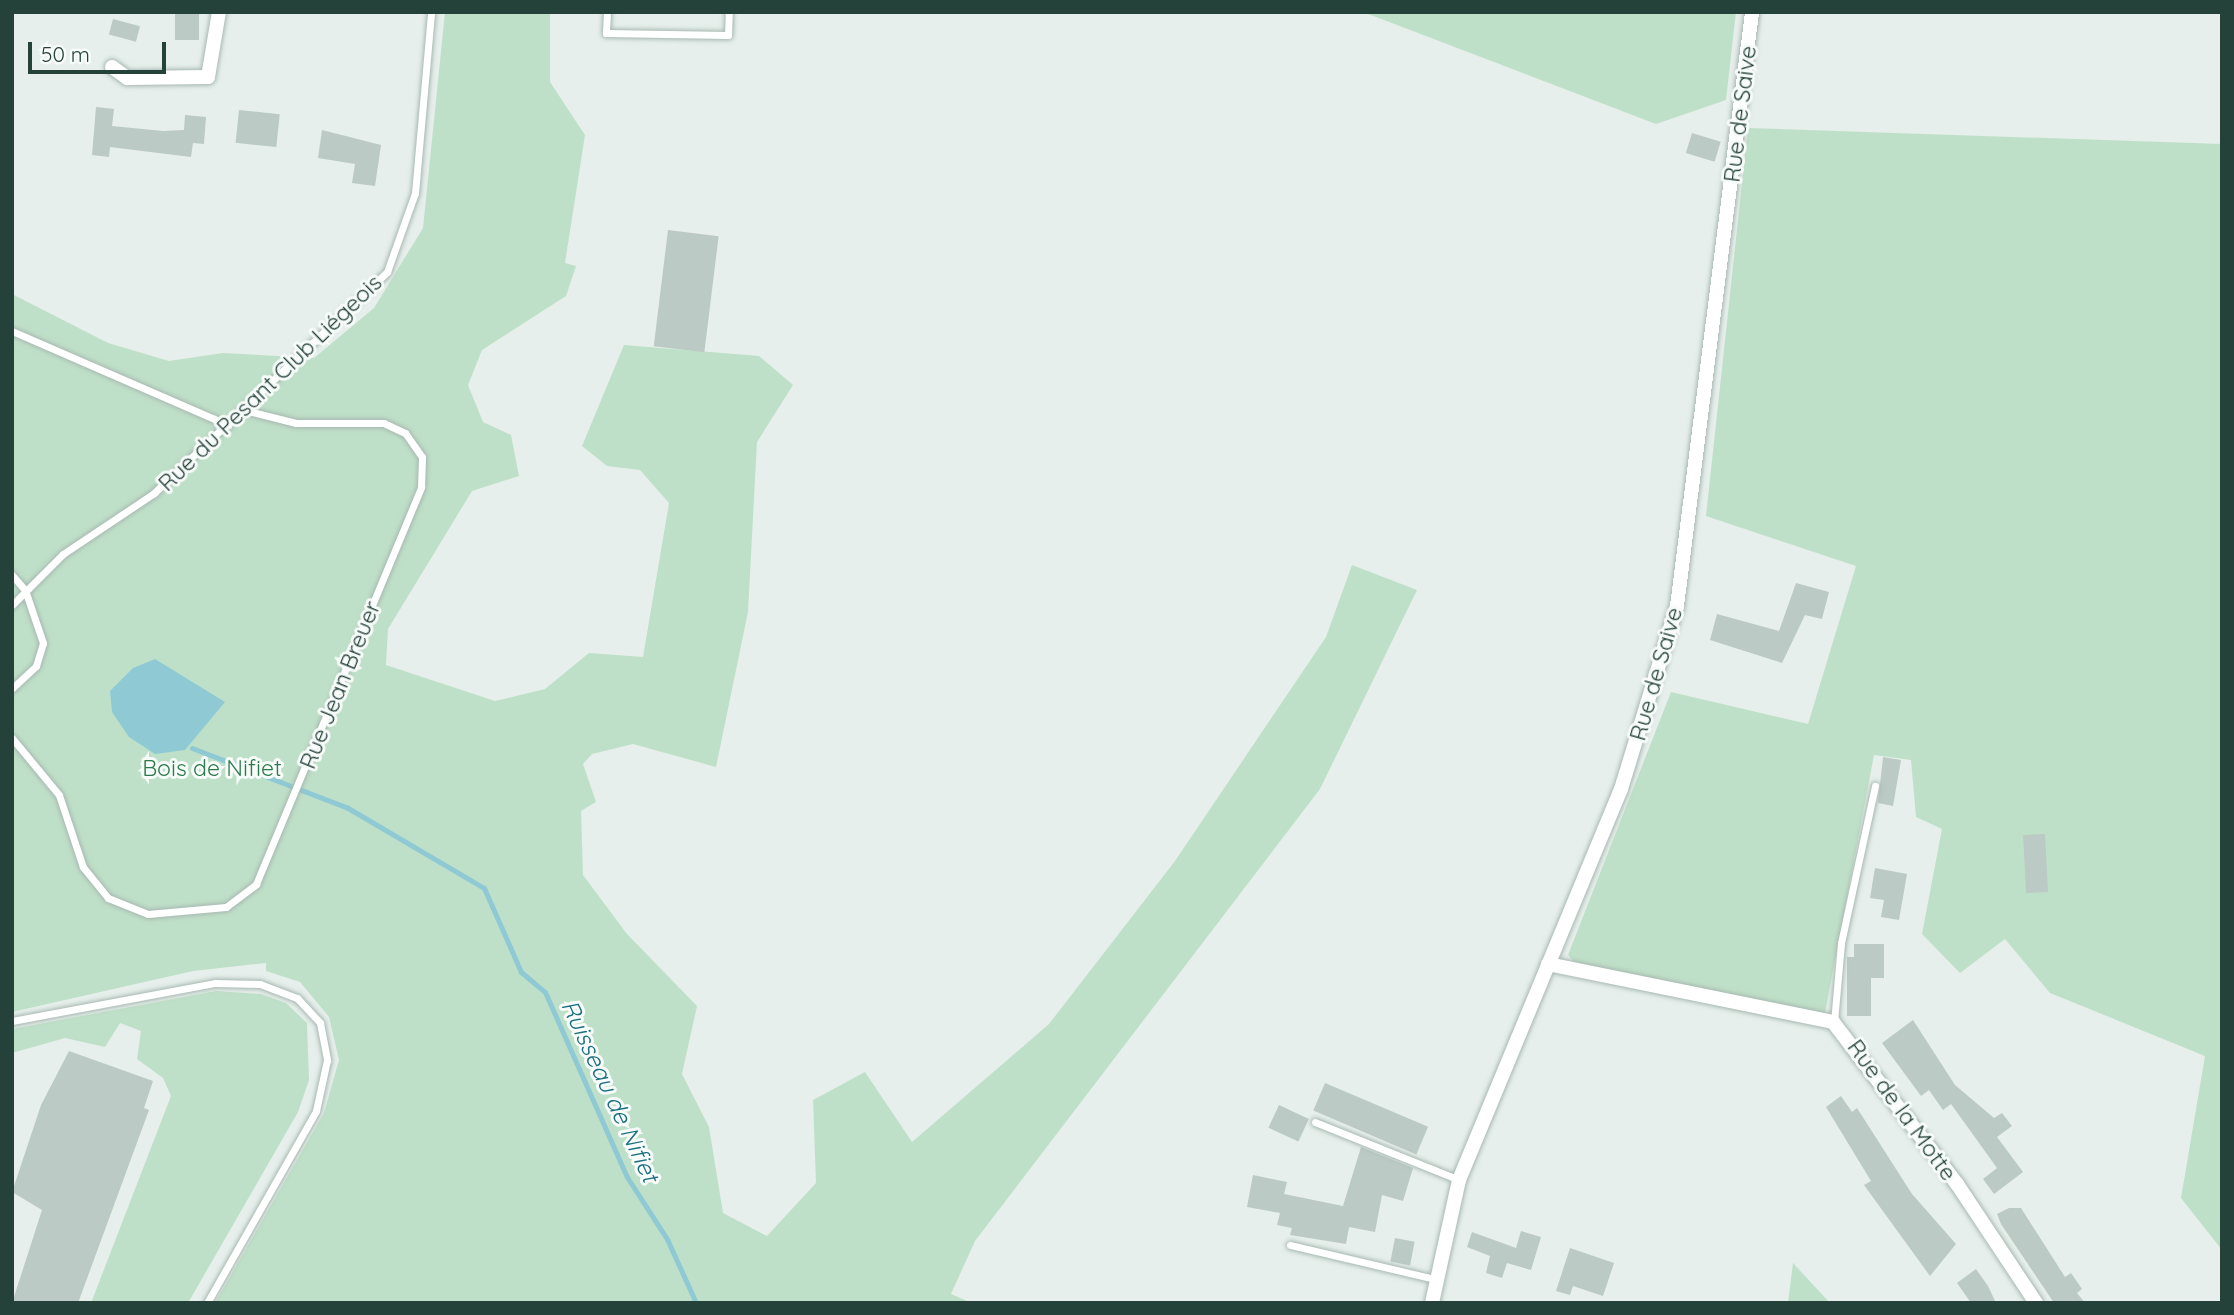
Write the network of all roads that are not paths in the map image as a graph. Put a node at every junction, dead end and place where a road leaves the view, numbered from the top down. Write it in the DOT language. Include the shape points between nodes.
graph roads {
  1 [pos="219,12"];
  2 [pos="431,12"];
  3 [pos="607,12"];
  4 [pos="729,12"];
  5 [pos="1752,12"];
  6 [pos="111,67"];
  7 [pos="12,331"];
  8 [pos="243,411"];
  9 [pos="228,425"];
  10 [pos="12,575"];
  11 [pos="25,590"];
  12 [pos="12,605"];
  13 [pos="12,688"];
  14 [pos="12,738"];
  15 [pos="1875,786"];
  16 [pos="1548,964"];
  17 [pos="12,1021"];
  18 [pos="1833,1023"];
  19 [pos="1315,1122"];
  20 [pos="1459,1180"];
  21 [pos="1290,1245"];
  22 [pos="1435,1279"];
  23 [pos="207,1303"];
  24 [pos="1432,1303"];
  25 [pos="2036,1303"];
  1 -- 6 [label="street" via="208,77 127,78"];
  2 -- 8 [label="lane, Rue du Pesant Club Liégeois" via="415,193 387,272"];
  3 -- 4 [label="lane" via="606,33 728,35"];
  5 -- 16 [label="street, Rue de Saive" via="1679,596 1621,789"];
  7 -- 9 [label="lane"];
  8 -- 9 [label="lane, Rue du Pesant Club Liégeois"];
  8 -- 14 [label="lane, Rue Jean Breuer" via="296,423 384,423 405,433 422,457 421,487 256,884 226,907 148,914 108,898 83,867 59,795"];
  9 -- 11 [label="lane, Rue du Pesant Club Liégeois" via="155,494 63,554"];
  10 -- 11 [label="lane"];
  11 -- 12 [label="lane, Rue du Pesant Club Liégeois"];
  11 -- 13 [label="lane" via="43,643 36,666"];
  15 -- 18 [label="lane" via="1841,943"];
  16 -- 18 [label="street, Rue de la Motte"];
  16 -- 20 [label="street, Rue de Saive"];
  17 -- 23 [label="lane" via="215,983 260,984 298,998 320,1023 327,1060 316,1111"];
  18 -- 25 [label="street, Rue de la Motte" via="1957,1184"];
  19 -- 20 [label="lane"];
  20 -- 22 [label="street, Rue de Saive"];
  21 -- 22 [label="lane"];
  22 -- 24 [label="street, Rue de Saive"];
}
